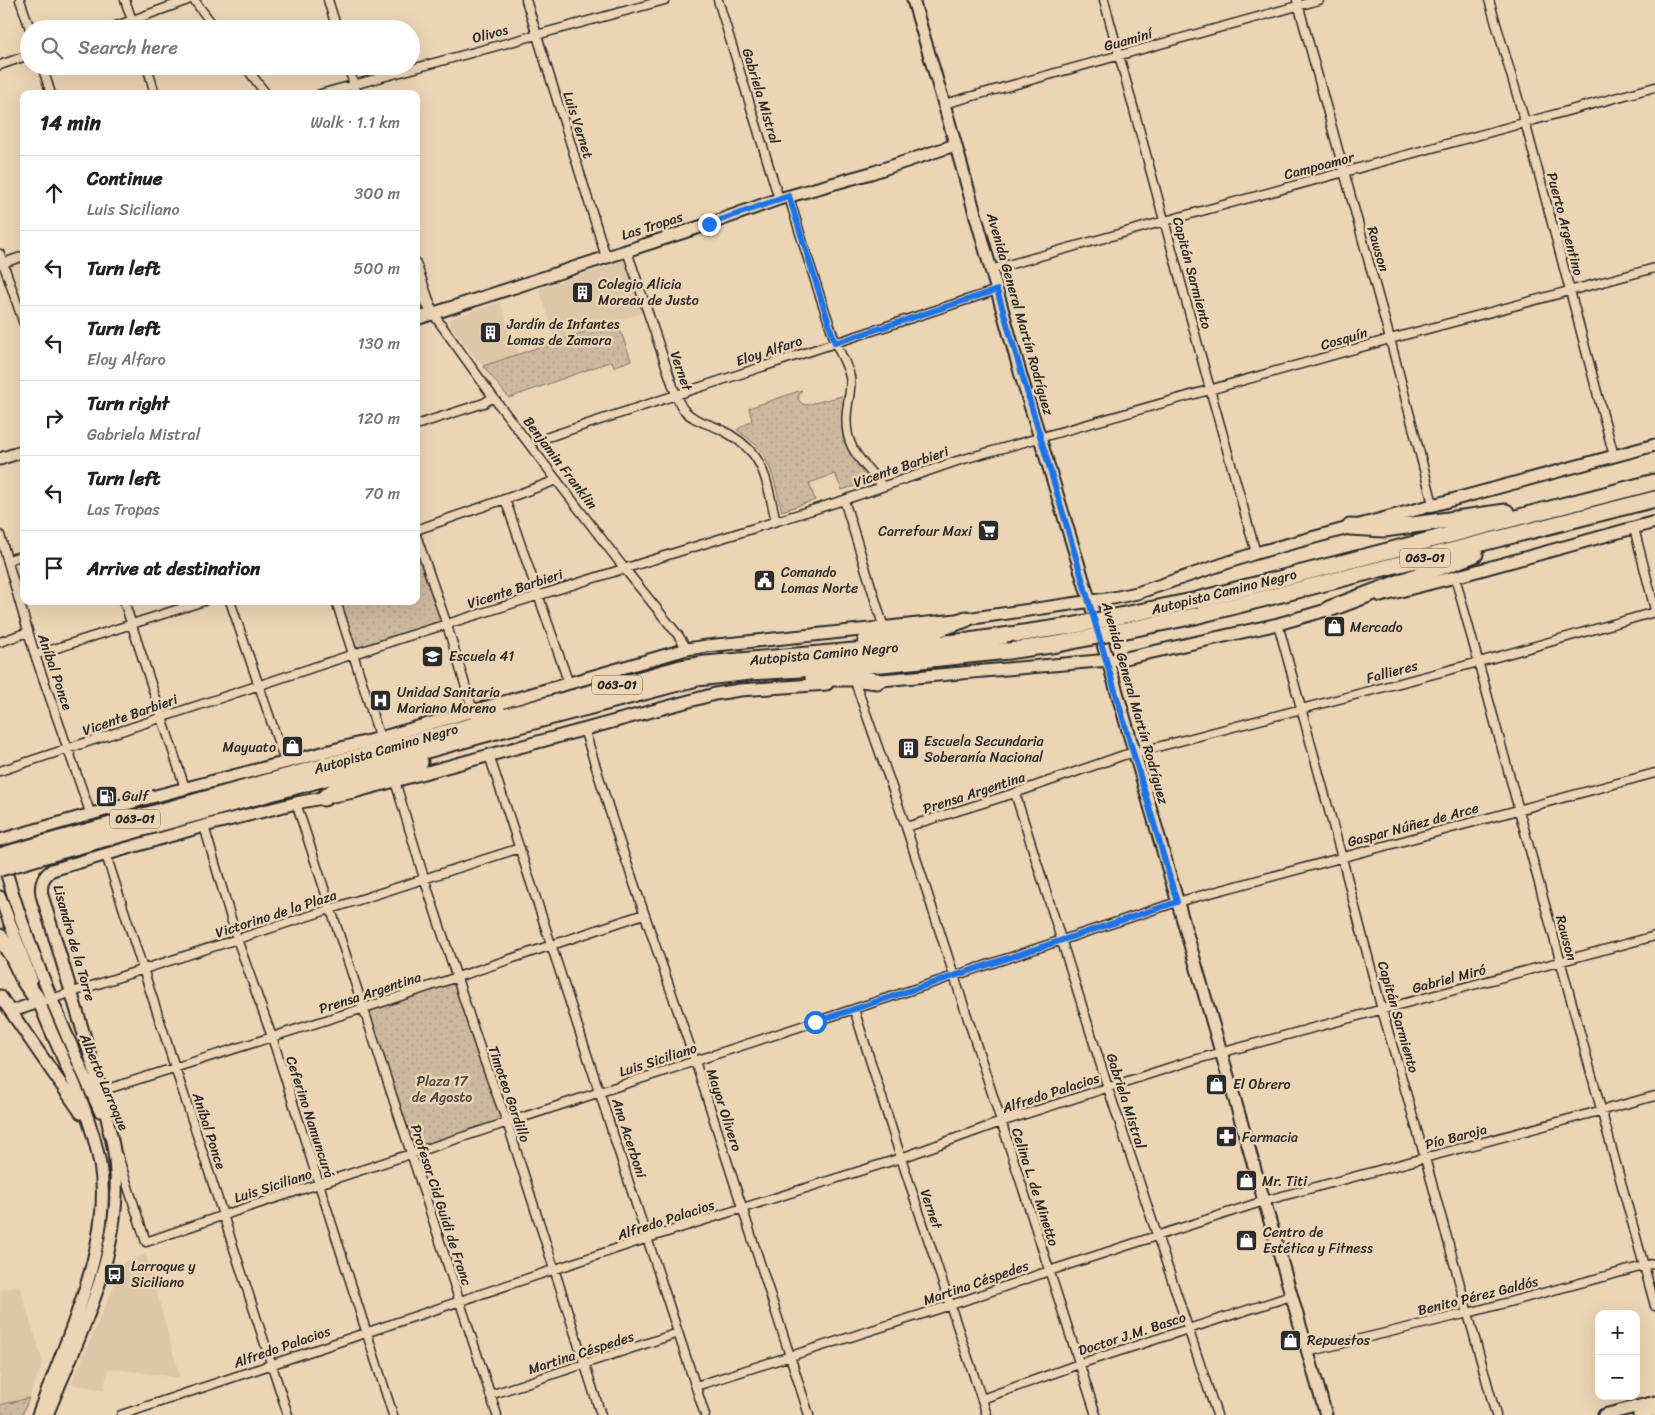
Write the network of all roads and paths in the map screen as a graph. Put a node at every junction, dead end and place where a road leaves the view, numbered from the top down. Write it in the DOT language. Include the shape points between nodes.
graph roads {
  1 [pos="20,0"];
  2 [pos="125,0"];
  3 [pos="188,0"];
  4 [pos="194,0"];
  5 [pos="328,0"];
  6 [pos="526,0"];
  7 [pos="665,0"];
  8 [pos="718,0"];
  9 [pos="913,0"];
  10 [pos="1104,0"];
  11 [pos="1319,0"];
  12 [pos="1489,0"];
  13 [pos="1298,3"];
  14 [pos="27,20"];
  15 [pos="132,20"];
  16 [pos="145,20"];
  17 [pos="209,20"];
  18 [pos="334,20"];
  19 [pos="536,35"];
  20 [pos="1119,55"];
  21 [pos="20,58"];
  22 [pos="0,65"];
  23 [pos="420,66"];
  24 [pos="45,75"];
  25 [pos="150,75"];
  26 [pos="252,75"];
  27 [pos="351,75"];
  28 [pos="387,75"];
  29 [pos="354,84"];
  30 [pos="1655,87"];
  31 [pos="50,90"];
  32 [pos="154,90"];
  33 [pos="263,90"];
  34 [pos="334,90"];
  35 [pos="356,90"];
  36 [pos="944,104"];
  37 [pos="1524,122"];
  38 [pos="955,145"];
  39 [pos="1344,172"];
  40 [pos="784,198"];
  41 [pos="1165,220"];
  42 [pos="627,250"];
  43 [pos="0,254"];
  44 [pos="20,257"];
  45 [pos="606,257"];
  46 [pos="2,264"];
  47 [pos="1655,268"];
  48 [pos="990,270"];
  49 [pos="420,274"];
  50 [pos="997,290"];
  51 [pos="1570,291"];
  52 [pos="420,295"];
  53 [pos="20,313"];
  54 [pos="434,313"];
  55 [pos="420,318"];
  56 [pos="1390,339"];
  57 [pos="835,343"];
  58 [pos="1210,389"];
  59 [pos="676,395"];
  60 [pos="493,397"];
  61 [pos="420,424"];
  62 [pos="1040,436"];
  63 [pos="548,437"];
  64 [pos="1655,445"];
  65 [pos="20,452"];
  66 [pos="1614,456"];
  67 [pos="0,459"];
  68 [pos="557,480"];
  69 [pos="1655,482"];
  70 [pos="883,486"];
  71 [pos="505,499"];
  72 [pos="1655,499"];
  73 [pos="844,500"];
  74 [pos="1433,504"];
  75 [pos="1570,504"];
  76 [pos="1628,506"];
  77 [pos="776,521"];
  78 [pos="1655,522"];
  79 [pos="1350,527"];
  80 [pos="1634,528"];
  81 [pos="420,529"];
  82 [pos="0,535"];
  83 [pos="420,547"];
  84 [pos="1256,553"];
  85 [pos="20,556"];
  86 [pos="8,560"];
  87 [pos="624,568"];
  88 [pos="1455,577"];
  89 [pos="538,594"];
  90 [pos="1090,602"];
  91 [pos="20,603"];
  92 [pos="20,605"];
  93 [pos="125,605"];
  94 [pos="191,605"];
  95 [pos="231,605"];
  96 [pos="337,605"];
  97 [pos="1329,608"];
  98 [pos="1655,611"];
  99 [pos="966,619"];
  100 [pos="131,624"];
  101 [pos="1278,624"];
  102 [pos="447,625"];
  103 [pos="884,628"];
  104 [pos="28,632"];
  105 [pos="0,642"];
  106 [pos="687,649"];
  107 [pos="35,655"];
  108 [pos="352,656"];
  109 [pos="753,660"];
  110 [pos="1108,661"];
  111 [pos="1479,662"];
  112 [pos="697,678"];
  113 [pos="877,681"];
  114 [pos="856,682"];
  115 [pos="259,686"];
  116 [pos="568,691"];
  117 [pos="1302,710"];
  118 [pos="473,711"];
  119 [pos="162,717"];
  120 [pos="584,729"];
  121 [pos="485,734"];
  122 [pos="380,738"];
  123 [pos="68,749"];
  124 [pos="1134,753"];
  125 [pos="489,755"];
  126 [pos="285,762"];
  127 [pos="0,772"];
  128 [pos="1655,773"];
  129 [pos="395,781"];
  130 [pos="185,788"];
  131 [pos="1014,793"];
  132 [pos="324,798"];
  133 [pos="296,803"];
  134 [pos="1518,809"];
  135 [pos="91,815"];
  136 [pos="204,826"];
  137 [pos="906,827"];
  138 [pos="0,840"];
  139 [pos="520,848"];
  140 [pos="0,850"];
  141 [pos="44,850"];
  142 [pos="106,854"];
  143 [pos="0,856"];
  144 [pos="1342,858"];
  145 [pos="0,868"];
  146 [pos="424,878"];
  147 [pos="0,896"];
  148 [pos="1177,902"];
  149 [pos="331,909"];
  150 [pos="644,914"];
  151 [pos="1655,936"];
  152 [pos="0,937"];
  153 [pos="238,939"];
  154 [pos="1060,940"];
  155 [pos="552,945"];
  156 [pos="1559,961"];
  157 [pos="144,970"];
  158 [pos="954,975"];
  159 [pos="456,977"];
  160 [pos="72,992"];
  161 [pos="0,996"];
  162 [pos="45,1000"];
  163 [pos="364,1008"];
  164 [pos="854,1009"];
  165 [pos="1382,1010"];
  166 [pos="12,1011"];
  167 [pos="272,1037"];
  168 [pos="1220,1051"];
  169 [pos="695,1061"];
  170 [pos="175,1068"];
  171 [pos="1108,1088"];
  172 [pos="101,1091"];
  173 [pos="600,1092"];
  174 [pos="1655,1096"];
  175 [pos="1601,1111"];
  176 [pos="507,1122"];
  177 [pos="1001,1122"];
  178 [pos="90,1127"];
  179 [pos="112,1139"];
  180 [pos="411,1154"];
  181 [pos="901,1158"];
  182 [pos="1425,1158"];
  183 [pos="319,1185"];
  184 [pos="1264,1201"];
  185 [pos="742,1208"];
  186 [pos="224,1215"];
  187 [pos="1157,1237"];
  188 [pos="648,1238"];
  189 [pos="146,1242"];
  190 [pos="1655,1263"];
  191 [pos="1644,1266"];
  192 [pos="555,1270"];
  193 [pos="1049,1271"];
  194 [pos="1291,1296"];
  195 [pos="460,1301"];
  196 [pos="951,1305"];
  197 [pos="1655,1306"];
  198 [pos="1468,1312"];
  199 [pos="1188,1330"];
  200 [pos="366,1332"];
  201 [pos="678,1333"];
  202 [pos="1307,1352"];
  203 [pos="790,1357"];
  204 [pos="270,1364"];
  205 [pos="1079,1364"];
  206 [pos="585,1365"];
  207 [pos="696,1386"];
  208 [pos="490,1395"];
  209 [pos="982,1399"];
  210 [pos="1655,1402"];
  211 [pos="1655,1411"];
  212 [pos="38,1415"];
  213 [pos="47,1415"];
  214 [pos="121,1415"];
  215 [pos="288,1415"];
  216 [pos="393,1415"];
  217 [pos="497,1415"];
  218 [pos="601,1415"];
  219 [pos="705,1415"];
  220 [pos="809,1415"];
  221 [pos="987,1415"];
  222 [pos="1096,1415"];
  223 [pos="1217,1415"];
  224 [pos="1326,1415"];
  225 [pos="1496,1415"];
  226 [pos="1604,1415"];
  227 [pos="1639,1415"];
  1 -- 14 [label="street"];
  2 -- 15 [label="street"];
  3 -- 16 [label="street"];
  4 -- 17 [label="street"];
  5 -- 18 [label="street"];
  6 -- 19 [label="street, Luis Vernet"];
  7 -- 19 [label="street, Olivos"];
  8 -- 40 [label="street, Gabriela Mistral"];
  9 -- 36 [label="street, Avenida General Martín Rodríguez"];
  10 -- 20 [label="street, Capitán Sarmiento"];
  11 -- 13 [label="street, Guaminí"];
  12 -- 37 [label="street, Puerto Argentino"];
  13 -- 20 [label="street, Guaminí"];
  13 -- 39 [label="street, Rawson"];
  19 -- 23 [label="street, Olivos"];
  19 -- 45 [label="street, Luis Vernet"];
  20 -- 36 [label="street, Guaminí"];
  20 -- 41 [label="street, Capitán Sarmiento"];
  21 -- 22 [label="street"];
  24 -- 31 [label="street"];
  25 -- 32 [label="street"];
  26 -- 33 [label="street"];
  27 -- 29 [label="street"];
  28 -- 29 [label="street, Olivos"];
  29 -- 34 [label="street, Olivos"];
  29 -- 35 [label="street"];
  30 -- 37 [label="street, Campoamor"];
  36 -- 38 [label="street, Avenida General Martín Rodríguez"];
  37 -- 39 [label="street, Campoamor"];
  37 -- 51 [label="street, Puerto Argentino"];
  38 -- 40 [label="street, Las Tropas"];
  38 -- 48 [label="street, Avenida General Martín Rodríguez"];
  39 -- 41 [label="street, Campoamor"];
  39 -- 56 [label="street, Rawson"];
  40 -- 42 [label="street, Las Tropas"];
  40 -- 57 [label="street, Gabriela Mistral"];
  41 -- 48 [label="street, Campoamor"];
  41 -- 58 [label="street, Capitán Sarmiento"];
  42 -- 45 [label="street, Las Tropas"];
  42 -- 59 [label="street, Vernet"];
  43 -- 46 [label="street"];
  44 -- 46 [label="street"];
  45 -- 54 [label="street, Las Tropas"];
  46 -- 53 [label="street"];
  47 -- 51 [label="street, Cosquín"];
  48 -- 50 [label="street, Avenida General Martín Rodríguez"];
  49 -- 54 [label="street"];
  50 -- 57 [label="street, Eloy Alfaro"];
  50 -- 62 [label="street, Avenida General Martín Rodríguez"];
  51 -- 56 [label="street, Cosquín"];
  51 -- 66 [label="street, Puerto Argentino"];
  52 -- 54 [label="street, Benjamin Franklin"];
  54 -- 55 [label="street, Las Tropas"];
  54 -- 60 [label="street, Benjamin Franklin"];
  56 -- 58 [label="street, Cosquín"];
  56 -- 74 [label="street, Rawson"];
  57 -- 59 [label="street, Eloy Alfaro"];
  57 -- 70 [label="street, Gabriela Mistral" via="850,378 847,435 856,454"];
  58 -- 62 [label="street, Cosquín"];
  58 -- 84 [label="street, Capitán Sarmiento"];
  59 -- 63 [label="street, Eloy Alfaro"];
  59 -- 77 [label="street, Vernet" via="690,416 736,439 753,454 769,484"];
  60 -- 61 [label="street" via="484,403"];
  60 -- 68 [label="street, Benjamin Franklin"];
  62 -- 70 [label="street, Vicente Barbieri"];
  62 -- 90 [label="street, Avenida General Martín Rodríguez"];
  64 -- 66 [label="street"];
  65 -- 67 [label="street"];
  66 -- 74 [label="street"];
  68 -- 71 [label="street"];
  68 -- 87 [label="street, Benjamin Franklin"];
  69 -- 75 [label="highway, Autopista Camino Negro / 063-01"];
  70 -- 73 [label="street, Vicente Barbieri"];
  71 -- 81 [label="street"];
  71 -- 89 [label="street"];
  72 -- 76 [label="highway, Autopista Camino Negro / 063-01"];
  73 -- 77 [label="street, Vicente Barbieri"];
  73 -- 103 [label="street"];
  74 -- 79 [label="street"];
  75 -- 79 [label="highway" via="1384,529"];
  75 -- 109 [label="highway, Autopista Camino Negro / 063-01, bridge" via="1197,600 1071,626 969,641"];
  76 -- 97 [label="highway" via="1494,547"];
  76 -- 112 [label="highway, Autopista Camino Negro / 063-01, bridge" via="1195,616 1058,644 882,664"];
  77 -- 87 [label="street, Vicente Barbieri"];
  78 -- 80 [label="street"];
  79 -- 84 [label="street"];
  80 -- 88 [label="street"];
  80 -- 98 [label="street"];
  82 -- 86 [label="street, Aníbal Ponce"];
  83 -- 102 [label="street"];
  84 -- 90 [label="street" via="1137,593"];
  85 -- 86 [label="street"];
  86 -- 91 [label="street, Aníbal Ponce"];
  87 -- 89 [label="street, Vicente Barbieri"];
  87 -- 106 [label="street, Benjamin Franklin"];
  88 -- 97 [label="street"];
  88 -- 111 [label="street, Rawson"];
  89 -- 102 [label="street, Vicente Barbieri"];
  89 -- 116 [label="street"];
  90 -- 99 [label="street"];
  90 -- 110 [label="street, Avenida General Martín Rodríguez"];
  92 -- 104 [label="street, Aníbal Ponce"];
  93 -- 100 [label="street"];
  94 -- 100 [label="street"];
  95 -- 115 [label="street"];
  96 -- 108 [label="street"];
  97 -- 101 [label="street"];
  98 -- 111 [label="street, Fallieres"];
  99 -- 103 [label="street"];
  99 -- 109 [label="highway" via="924,634 843,642 769,654"];
  100 -- 107 [label="street"];
  100 -- 119 [label="street"];
  101 -- 110 [label="street"];
  101 -- 117 [label="street, Capitán Sarmiento"];
  102 -- 108 [label="street, Vicente Barbieri"];
  102 -- 118 [label="street"];
  103 -- 106 [label="street"];
  104 -- 105 [label="street"];
  104 -- 107 [label="street, Aníbal Ponce"];
  106 -- 116 [label="street"];
  107 -- 123 [label="street, Aníbal Ponce"];
  108 -- 115 [label="street, Vicente Barbieri"];
  108 -- 122 [label="street"];
  109 -- 116 [label="highway, Autopista Camino Negro / 063-01" via="681,668"];
  110 -- 113 [label="street"];
  110 -- 124 [label="street, Avenida General Martín Rodríguez"];
  111 -- 117 [label="street, Fallieres"];
  111 -- 134 [label="street, Rawson"];
  112 -- 113 [label="highway" via="838,677"];
  112 -- 121 [label="highway, Autopista Camino Negro / 063-01"];
  113 -- 114 [label="street"];
  114 -- 120 [label="street" via="730,692"];
  114 -- 137 [label="street, Celina L. de Minetto"];
  115 -- 119 [label="street, Vicente Barbieri"];
  115 -- 126 [label="street"];
  116 -- 118 [label="highway" via="482,713"];
  116 -- 141 [label="highway, Autopista Camino Negro / 063-01"];
  117 -- 124 [label="street, Fallieres"];
  117 -- 144 [label="street, Capitán Sarmiento"];
  118 -- 122 [label="street"];
  119 -- 123 [label="street, Vicente Barbieri"];
  119 -- 130 [label="street"];
  120 -- 125 [label="street"];
  120 -- 150 [label="street, Mayor Olivero"];
  121 -- 132 [label="highway" via="443,754 335,790"];
  121 -- 141 [label="highway, Autopista Camino Negro / 063-01"];
  122 -- 126 [label="street"];
  123 -- 127 [label="street, Vicente Barbieri"];
  123 -- 135 [label="street, Aníbal Ponce"];
  124 -- 131 [label="street, Prensa Argentina"];
  124 -- 148 [label="street, Avenida General Martín Rodríguez"];
  125 -- 129 [label="street"];
  125 -- 139 [label="street, Ana Acerboni"];
  126 -- 130 [label="street"];
  128 -- 134 [label="street, Gaspar Núñez de Arce"];
  129 -- 132 [label="street"];
  129 -- 146 [label="street, Timoteo Gordillo"];
  130 -- 135 [label="street"];
  131 -- 137 [label="street, Prensa Argentina"];
  131 -- 154 [label="street, Gabriela Mistral"];
  132 -- 133 [label="street"];
  133 -- 136 [label="street"];
  133 -- 149 [label="street, Profesor Cid Guidi de Franc"];
  134 -- 144 [label="street, Gaspar Núñez de Arce"];
  134 -- 156 [label="street, Rawson"];
  135 -- 138 [label="street"];
  136 -- 142 [label="street"];
  136 -- 153 [label="street, Ceferino Namuncurá"];
  137 -- 158 [label="street, Celina L. de Minetto"];
  139 -- 146 [label="street, Victorino de la Plaza"];
  139 -- 155 [label="street, Ana Acerboni"];
  140 -- 162 [label="street, Alberto Larroque"];
  141 -- 143 [label="highway, Autopista Camino Negro / 063-01, bridge"];
  141 -- 145 [label="highway, Autopista Camino Negro / 063-01, bridge"];
  142 -- 157 [label="street, Aníbal Ponce"];
  142 -- 160 [label="street, Lisandro de la Torre" via="59,867 49,872 40,886"];
  144 -- 148 [label="street, Gaspar Núñez de Arce"];
  144 -- 165 [label="street, Capitán Sarmiento"];
  146 -- 149 [label="street, Victorino de la Plaza"];
  146 -- 159 [label="street, Timoteo Gordillo"];
  147 -- 162 [label="street, Alberto Larroque"];
  148 -- 154 [label="street, Luis Siciliano"];
  148 -- 168 [label="street, Avenida General Martín Rodríguez"];
  149 -- 153 [label="street, Victorino de la Plaza"];
  149 -- 163 [label="street, Profesor Cid Guidi de Franc"];
  150 -- 155 [label="street, Prensa Argentina"];
  150 -- 169 [label="street, Mayor Olivero"];
  151 -- 156 [label="street, Gabriel Miró"];
  152 -- 162 [label="highway" via="25,982"];
  153 -- 157 [label="street, Victorino de la Plaza"];
  153 -- 167 [label="street, Ceferino Namuncurá"];
  154 -- 158 [label="street, Luis Siciliano"];
  154 -- 171 [label="street, Gabriela Mistral"];
  155 -- 159 [label="street, Prensa Argentina"];
  155 -- 173 [label="street, Ana Acerboni"];
  156 -- 165 [label="street, Gabriel Miró"];
  156 -- 175 [label="street, Rawson"];
  157 -- 160 [label="street, Victorino de la Plaza"];
  157 -- 170 [label="street, Aníbal Ponce"];
  158 -- 164 [label="street, Luis Siciliano"];
  158 -- 177 [label="street, Celina L. de Minetto"];
  159 -- 163 [label="street, Prensa Argentina"];
  159 -- 176 [label="street, Timoteo Gordillo"];
  160 -- 162 [label="street, Victorino de la Plaza"];
  160 -- 172 [label="street, Lisandro de la Torre"];
  161 -- 166 [label="street"];
  162 -- 166 [label="street"];
  162 -- 178 [label="street, Alberto Larroque"];
  162 -- 179 [label="street, Alberto Larroque"];
  163 -- 167 [label="street, Prensa Argentina"];
  163 -- 180 [label="street, Profesor Cid Guidi de Franc"];
  164 -- 169 [label="street, Luis Siciliano"];
  164 -- 181 [label="street, Vernet"];
  165 -- 168 [label="street, Gabriel Miró"];
  165 -- 182 [label="street, Capitán Sarmiento"];
  166 -- 178 [label="street"];
  167 -- 170 [label="street, Prensa Argentina"];
  167 -- 183 [label="street, Ceferino Namuncurá"];
  168 -- 171 [label="street, Alfredo Palacios"];
  168 -- 184 [label="street, Avenida General Martín Rodríguez"];
  169 -- 173 [label="street, Luis Siciliano"];
  169 -- 185 [label="street, Mayor Olivero"];
  170 -- 172 [label="street, Prensa Argentina"];
  170 -- 186 [label="street, Aníbal Ponce"];
  171 -- 177 [label="street, Alfredo Palacios"];
  171 -- 187 [label="street, Gabriela Mistral"];
  172 -- 179 [label="street, Lisandro de la Torre"];
  173 -- 176 [label="street, Luis Siciliano"];
  173 -- 188 [label="street, Ana Acerboni"];
  174 -- 175 [label="street, Pío Baroja"];
  175 -- 182 [label="street, Pío Baroja"];
  175 -- 191 [label="street, Rawson"];
  176 -- 180 [label="street, Luis Siciliano"];
  176 -- 192 [label="street, Timoteo Gordillo"];
  177 -- 181 [label="street, Alfredo Palacios"];
  177 -- 193 [label="street, Celina L. de Minetto"];
  178 -- 212 [label="street, Alberto Larroque" via="100,1165 100,1228 89,1278"];
  179 -- 189 [label="street, Lisandro de la Torre"];
  179 -- 213 [label="street, Alberto Larroque" via="117,1189 108,1253 93,1304"];
  180 -- 183 [label="street, Luis Siciliano"];
  180 -- 195 [label="street, Profesor Cid Guidi de Franc"];
  181 -- 185 [label="street, Alfredo Palacios"];
  181 -- 196 [label="street, Vernet"];
  182 -- 184 [label="street, Pío Baroja"];
  182 -- 198 [label="street, Capitán Sarmiento"];
  183 -- 186 [label="street, Luis Siciliano"];
  183 -- 200 [label="street, Ceferino Namuncurá"];
  184 -- 187 [label="street, Martina Céspedes"];
  184 -- 194 [label="street, Avenida General Martín Rodríguez"];
  185 -- 188 [label="street, Alfredo Palacios"];
  185 -- 203 [label="street, Mayor Olivero"];
  186 -- 189 [label="street, Luis Siciliano"];
  186 -- 204 [label="street, Aníbal Ponce"];
  187 -- 193 [label="street, Martina Céspedes"];
  187 -- 199 [label="street, Gabriela Mistral"];
  188 -- 192 [label="street, Alfredo Palacios"];
  188 -- 201 [label="street, Ana Acerboni"];
  190 -- 191 [label="street, Benito Pérez Galdós"];
  191 -- 197 [label="street, Rawson"];
  191 -- 198 [label="street, Benito Pérez Galdós"];
  192 -- 195 [label="street, Alfredo Palacios"];
  192 -- 206 [label="street, Timoteo Gordillo"];
  193 -- 196 [label="street, Martina Céspedes"];
  193 -- 205 [label="street, Celina L. de Minetto"];
  194 -- 199 [label="street, Doctor J.M. Basco"];
  194 -- 202 [label="street, Avenida General Martín Rodríguez"];
  195 -- 200 [label="street, Alfredo Palacios"];
  195 -- 208 [label="street, Profesor Cid Guidi de Franc"];
  196 -- 203 [label="street, Martina Céspedes"];
  196 -- 209 [label="street, Vernet"];
  198 -- 202 [label="street, Benito Pérez Galdós"];
  198 -- 225 [label="street, Capitán Sarmiento"];
  199 -- 205 [label="street, Doctor J.M. Basco"];
  199 -- 223 [label="street, Gabriela Mistral"];
  200 -- 204 [label="street, Alfredo Palacios"];
  200 -- 216 [label="street, Ceferino Namuncurá"];
  201 -- 206 [label="street, Martina Céspedes"];
  201 -- 207 [label="street, Ana Acerboni"];
  202 -- 224 [label="street, Avenida General Martín Rodríguez"];
  203 -- 207 [label="street, Martina Céspedes"];
  203 -- 220 [label="street, Mayor Olivero"];
  204 -- 214 [label="street, Alfredo Palacios"];
  204 -- 215 [label="street, Aníbal Ponce"];
  205 -- 209 [label="street, Doctor J.M. Basco"];
  205 -- 222 [label="street, Celina L. de Minetto"];
  206 -- 208 [label="street, Martina Céspedes"];
  206 -- 218 [label="street, Timoteo Gordillo"];
  207 -- 219 [label="street, Ana Acerboni"];
  208 -- 217 [label="street, Profesor Cid Guidi de Franc"];
  209 -- 221 [label="street, Vernet"];
  210 -- 226 [label="street"];
  211 -- 227 [label="street"];
}
